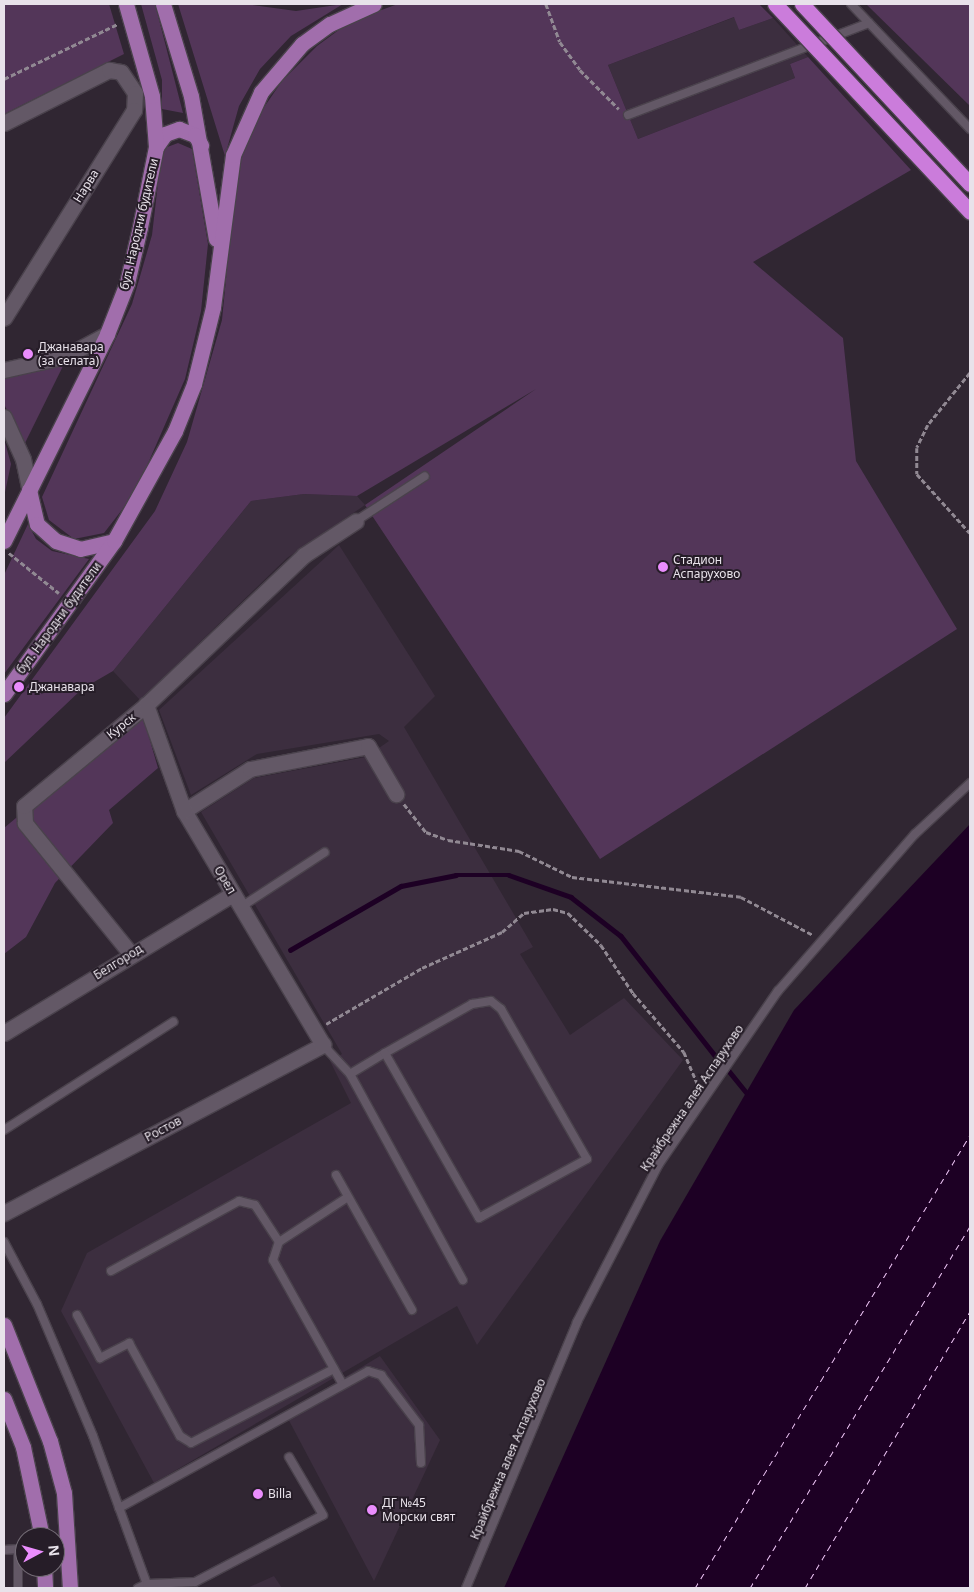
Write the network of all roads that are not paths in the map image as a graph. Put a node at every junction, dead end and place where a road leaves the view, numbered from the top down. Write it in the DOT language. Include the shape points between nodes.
graph roads {
  1 [pos="163,4"];
  2 [pos="374,4"];
  3 [pos="775,4"];
  4 [pos="802,4"];
  5 [pos="851,4"];
  6 [pos="128,11"];
  7 [pos="869,23"];
  8 [pos="628,115"];
  9 [pos="4,123"];
  10 [pos="970,129"];
  11 [pos="156,147"];
  12 [pos="203,149"];
  13 [pos="970,184"];
  14 [pos="970,212"];
  15 [pos="219,263"];
  16 [pos="4,318"];
  17 [pos="107,334"];
  18 [pos="4,370"];
  19 [pos="4,417"];
  20 [pos="424,476"];
  21 [pos="29,488"];
  22 [pos="356,521"];
  23 [pos="4,541"];
  24 [pos="114,541"];
  25 [pos="4,694"];
  26 [pos="146,705"];
  27 [pos="970,783"];
  28 [pos="396,794"];
  29 [pos="184,811"];
  30 [pos="326,852"];
  31 [pos="233,894"];
  32 [pos="241,907"];
  33 [pos="131,954"];
  34 [pos="173,1022"];
  35 [pos="4,1033"];
  36 [pos="323,1045"];
  37 [pos="385,1053"];
  38 [pos="350,1074"];
  39 [pos="4,1130"];
  40 [pos="336,1175"];
  41 [pos="348,1197"];
  42 [pos="4,1213"];
  43 [pos="4,1242"];
  44 [pos="279,1242"];
  45 [pos="111,1271"];
  46 [pos="463,1280"];
  47 [pos="412,1310"];
  48 [pos="77,1316"];
  49 [pos="4,1325"];
  50 [pos="334,1369"];
  51 [pos="342,1383"];
  52 [pos="4,1399"];
  53 [pos="289,1457"];
  54 [pos="421,1463"];
  55 [pos="119,1508"];
  56 [pos="40,1527"];
  57 [pos="4,1550"];
  58 [pos="147,1584"];
  59 [pos="18,1588"];
  60 [pos="70,1588"];
  61 [pos="138,1588"];
  62 [pos="466,1588"];
  1 -- 12 [label="main road"];
  2 -- 15 [label="main road, бул. Народни будители" via="330,24 302,44 261,92 233,155"];
  3 -- 14 [label="highway, bridge"];
  4 -- 13 [label="highway, bridge"];
  5 -- 7 [label="lane"];
  6 -- 11 [label="main road, бул. Народни будители" via="152,96"];
  7 -- 8 [label="lane"];
  7 -- 10 [label="lane"];
  9 -- 16 [label="street, Нарва" via="99,74 121,72 129,80 134,110"];
  11 -- 12 [label="main road" via="164,134 179,129 195,135"];
  11 -- 17 [label="main road, бул. Народни будители" via="127,283"];
  12 -- 15 [label="main road"];
  15 -- 24 [label="main road, бул. Народни будители" via="194,384 147,488"];
  17 -- 18 [label="street" via="66,356"];
  17 -- 21 [label="main road, бул. Народни будители"];
  19 -- 21 [label="street" via="23,459"];
  20 -- 22 [label="lane"];
  21 -- 23 [label="main road, бул. Народни будители"];
  21 -- 24 [label="main road" via="37,524 56,541 80,548"];
  22 -- 26 [label="street, Курск" via="304,555"];
  24 -- 25 [label="main road, бул. Народни будители"];
  26 -- 29 [label="street, Орел"];
  26 -- 33 [label="street, Курск" via="22,810 25,823"];
  27 -- 62 [label="lane, Крайбрежна алея Аспарухово" via="915,834 778,991 659,1164 577,1322"];
  28 -- 29 [label="street" via="368,746 250,769"];
  29 -- 31 [label="street, Орел"];
  30 -- 32 [label="lane"];
  31 -- 32 [label="street, Орел"];
  31 -- 33 [label="street, Белгород"];
  32 -- 36 [label="street, Орел"];
  33 -- 35 [label="street, Белгород"];
  34 -- 39 [label="lane"];
  36 -- 38 [label="lane"];
  36 -- 42 [label="street, Ростов"];
  37 -- 37 [label="lane" via="472,1004 491,1002 501,1009 586,1159 479,1218"];
  37 -- 38 [label="lane"];
  38 -- 46 [label="lane"];
  40 -- 41 [label="lane"];
  41 -- 44 [label="lane"];
  41 -- 47 [label="lane"];
  43 -- 55 [label="lane" via="37,1304"];
  44 -- 45 [label="lane" via="255,1205 239,1201"];
  44 -- 50 [label="lane" via="273,1260"];
  48 -- 50 [label="lane" via="100,1358 129,1342 180,1436 191,1443"];
  49 -- 60 [label="main road" via="50,1440 64,1493"];
  50 -- 51 [label="lane"];
  51 -- 54 [label="lane" via="363,1372 381,1375 419,1425"];
  51 -- 55 [label="lane"];
  52 -- 56 [label="main road" via="23,1447"];
  53 -- 58 [label="lane" via="323,1516 196,1582"];
  55 -- 58 [label="lane"];
  57 -- 59 [label="lane" via="18,1549"];
  58 -- 61 [label="lane"];
}
